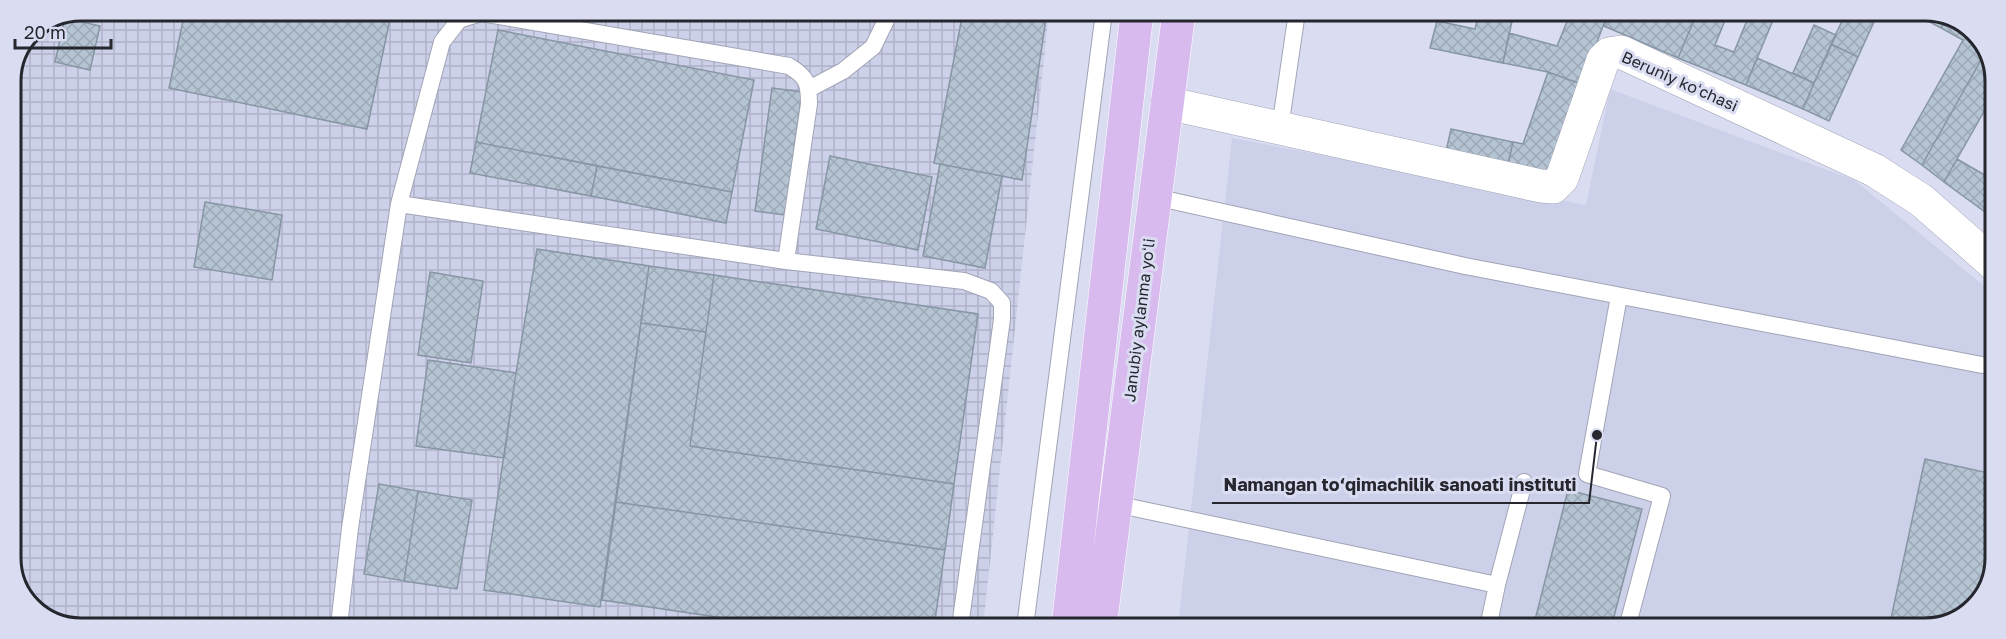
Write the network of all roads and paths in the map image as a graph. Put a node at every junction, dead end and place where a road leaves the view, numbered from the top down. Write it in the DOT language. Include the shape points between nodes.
graph roads {
  1 [pos="454,21"];
  2 [pos="527,21"];
  3 [pos="886,21"];
  4 [pos="1103,21"];
  5 [pos="1136,21"];
  6 [pos="1178,21"];
  7 [pos="1296,21"];
  8 [pos="809,89"];
  9 [pos="1167,103"];
  10 [pos="1280,128"];
  11 [pos="1155,197"];
  12 [pos="399,204"];
  13 [pos="1985,256"];
  14 [pos="786,261"];
  15 [pos="1619,296"];
  16 [pos="1982,365"];
  17 [pos="1524,482"];
  18 [pos="1115,504"];
  19 [pos="1497,585"];
  20 [pos="340,618"];
  21 [pos="961,618"];
  22 [pos="1026,618"];
  23 [pos="1069,618"];
  24 [pos="1101,618"];
  25 [pos="1490,618"];
  26 [pos="1630,618"];
  1 -- 12 [label="lane" via="442,42"];
  2 -- 8 [label="lane" via="789,66 803,75"];
  3 -- 8 [label="lane" via="873,47 843,71"];
  4 -- 22 [label="lane"];
  5 -- 23 [label="highway"];
  6 -- 9 [label="highway, Janubiy aylanma yoʻli"];
  7 -- 10 [label="lane"];
  8 -- 14 [label="lane"];
  9 -- 10 [label="street, Beruniy koʻchasi"];
  9 -- 11 [label="highway, Janubiy aylanma yoʻli"];
  10 -- 13 [label="street, Beruniy koʻchasi" via="1553,187 1562,178 1603,60 1609,54 1621,52 1874,170 1921,200"];
  11 -- 15 [label="lane"];
  11 -- 18 [label="highway, Janubiy aylanma yoʻli"];
  12 -- 14 [label="lane"];
  12 -- 20 [label="lane"];
  14 -- 21 [label="lane" via="964,281 990,291 1002,303"];
  15 -- 16 [label="lane"];
  15 -- 26 [label="lane" via="1587,474 1662,496"];
  17 -- 19 [label="lane"];
  18 -- 19 [label="lane"];
  18 -- 24 [label="highway, Janubiy aylanma yoʻli"];
  19 -- 25 [label="lane"];
}
